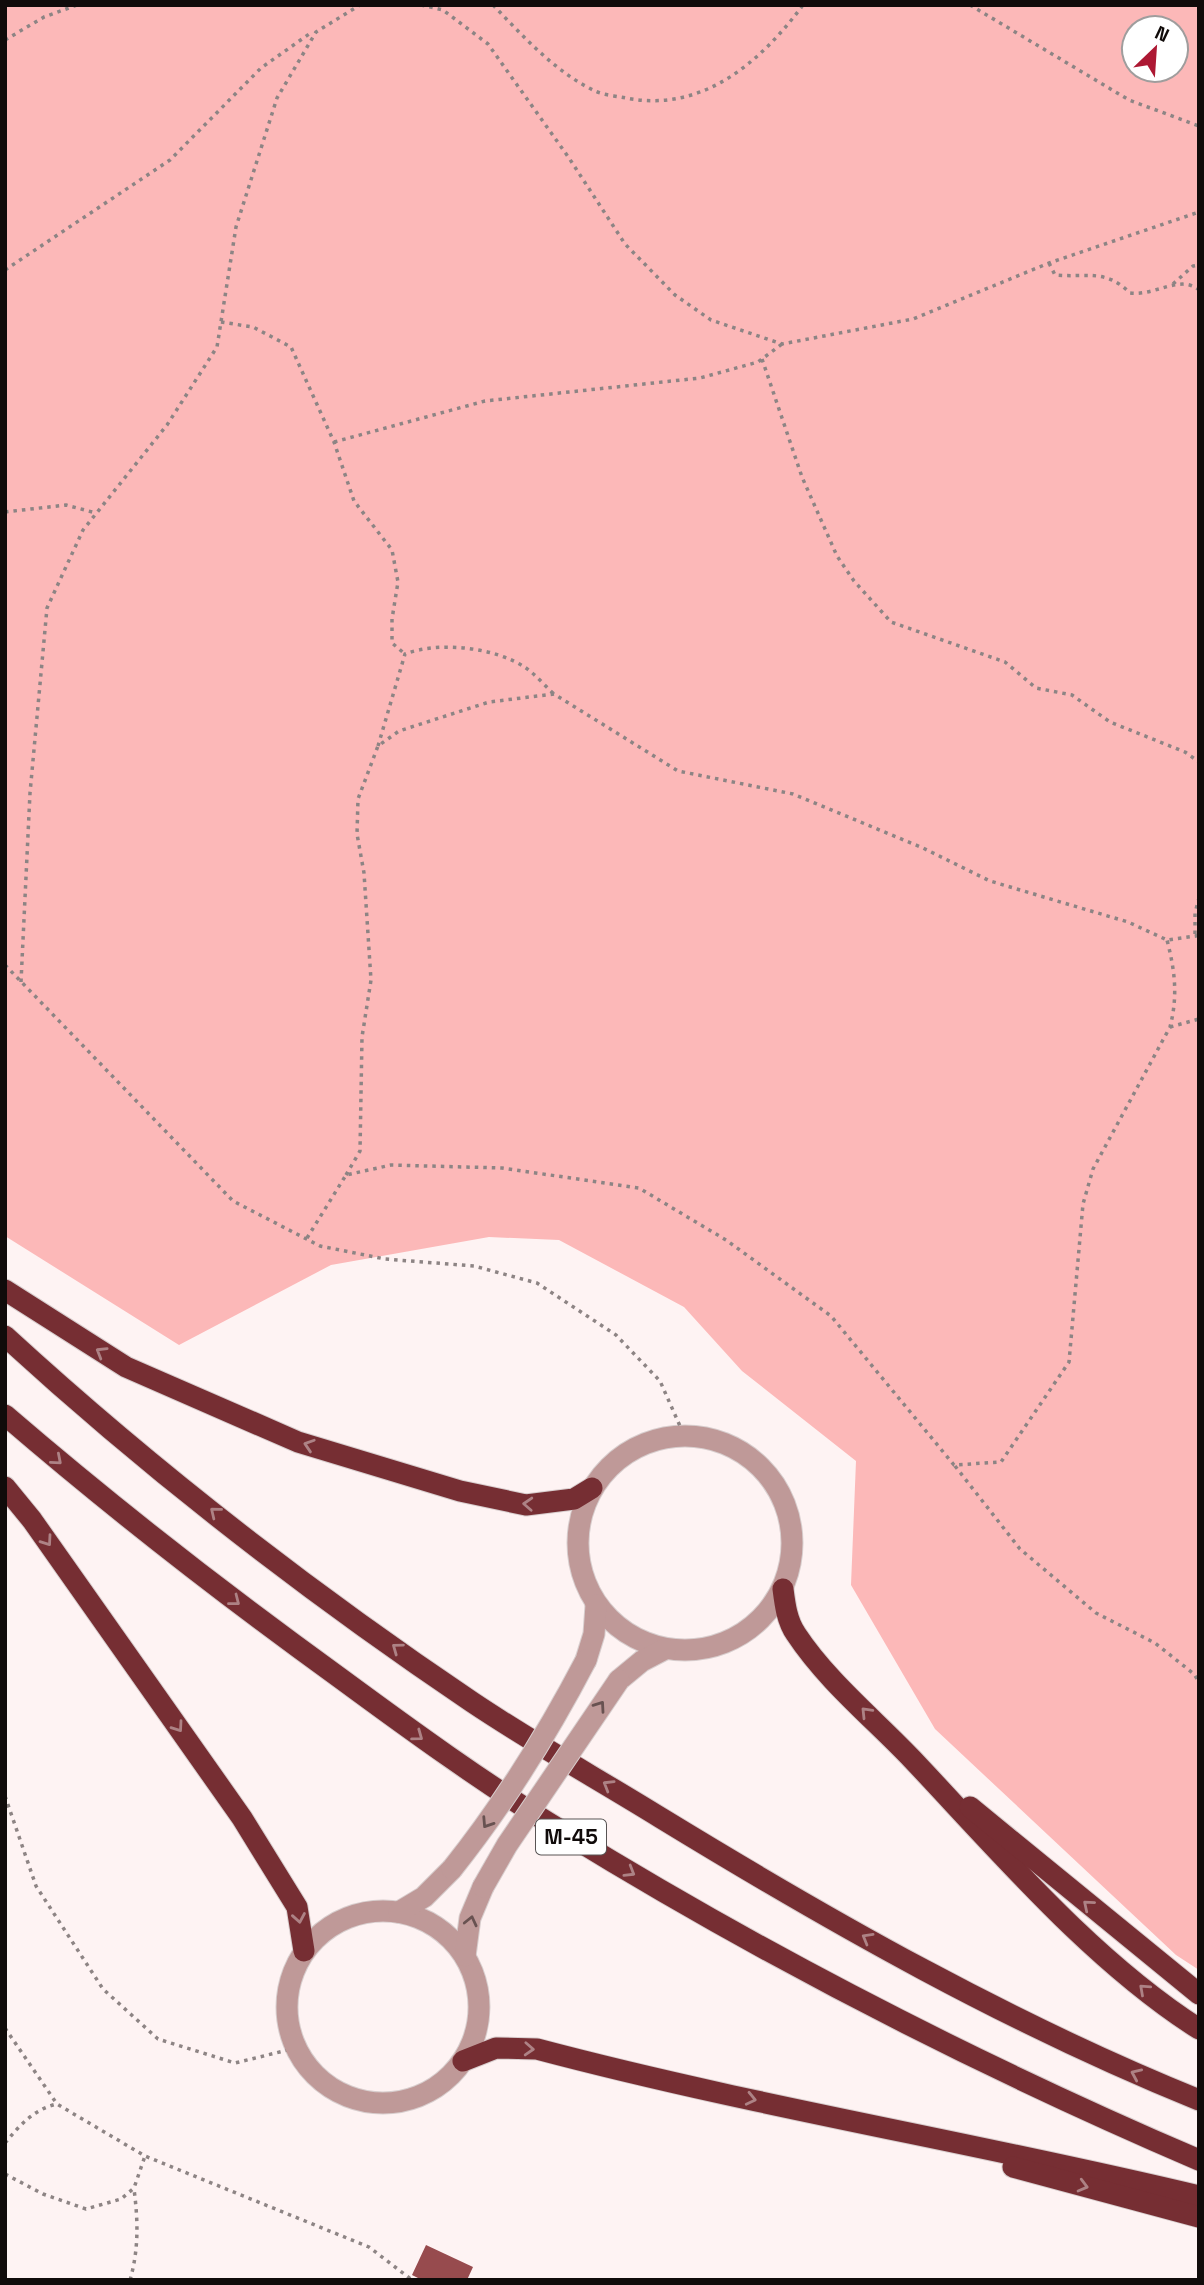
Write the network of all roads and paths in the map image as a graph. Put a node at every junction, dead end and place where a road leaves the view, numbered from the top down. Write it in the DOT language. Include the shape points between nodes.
graph roads {
  1 [pos="77,5"];
  2 [pos="360,5"];
  3 [pos="421,5"];
  4 [pos="493,5"];
  5 [pos="803,5"];
  6 [pos="970,5"];
  7 [pos="312,32"];
  8 [pos="5,40"];
  9 [pos="1199,126"];
  10 [pos="1199,212"];
  11 [pos="1049,263"];
  12 [pos="1199,265"];
  13 [pos="5,270"];
  14 [pos="1171,285"];
  15 [pos="1199,290"];
  16 [pos="221,321"];
  17 [pos="782,344"];
  18 [pos="762,359"];
  19 [pos="334,442"];
  20 [pos="5,512"];
  21 [pos="97,514"];
  22 [pos="405,654"];
  23 [pos="554,694"];
  24 [pos="378,746"];
  25 [pos="1199,762"];
  26 [pos="1199,898"];
  27 [pos="1198,934"];
  28 [pos="1167,940"];
  29 [pos="5,965"];
  30 [pos="21,982"];
  31 [pos="1199,1019"];
  32 [pos="1170,1027"];
  33 [pos="346,1175"];
  34 [pos="307,1238"];
  35 [pos="5,1290"];
  36 [pos="5,1336"];
  37 [pos="5,1415"];
  38 [pos="684,1435"];
  39 [pos="954,1465"];
  40 [pos="5,1487"];
  41 [pos="592,1488"];
  42 [pos="783,1589"];
  43 [pos="596,1605"];
  44 [pos="665,1649"];
  45 [pos="1199,1682"];
  46 [pos="914,1761"];
  47 [pos="5,1796"];
  48 [pos="399,1912"];
  49 [pos="304,1951"];
  50 [pos="465,1956"];
  51 [pos="1199,1994"];
  52 [pos="5,2028"];
  53 [pos="1199,2029"];
  54 [pos="296,2048"];
  55 [pos="463,2061"];
  56 [pos="1199,2100"];
  57 [pos="57,2104"];
  58 [pos="804,2111"];
  59 [pos="5,2143"];
  60 [pos="145,2157"];
  61 [pos="1199,2160"];
  62 [pos="5,2175"];
  63 [pos="134,2188"];
  64 [pos="1199,2196"];
  65 [pos="1199,2217"];
  66 [pos="130,2280"];
  67 [pos="412,2280"];
  1 -- 8 [label="path" via="44,17"];
  2 -- 16 [label="path" via="316,32 277,99 236,227"];
  3 -- 17 [label="path" via="443,9 488,44 625,244 676,295 712,320"];
  4 -- 5 [label="path" via="537,51 596,91 646,102 693,97 737,73 779,37"];
  6 -- 9 [label="path" via="1129,100"];
  7 -- 13 [label="path" via="261,68 170,160"];
  10 -- 11 [label="path"];
  11 -- 14 [label="path" via="1055,275 1093,274 1117,280 1130,293 1157,293"];
  11 -- 17 [label="path" via="913,318"];
  12 -- 14 [label="path"];
  14 -- 15 [label="path" via="1184,283"];
  16 -- 19 [label="path" via="253,327 291,347"];
  16 -- 21 [label="path" via="217,347 167,425"];
  17 -- 18 [label="path"];
  18 -- 19 [label="path" via="700,377 485,401"];
  18 -- 25 [label="path" via="802,477 837,556 891,622 1005,662 1036,688 1072,695 1110,722"];
  19 -- 22 [label="path" via="354,501 392,550 398,582 392,643"];
  20 -- 21 [label="path" via="66,505"];
  21 -- 30 [label="path" via="83,530 47,608 30,793"];
  22 -- 23 [label="path" via="428,649 491,653 525,668"];
  22 -- 24 [label="path"];
  23 -- 24 [label="path" via="489,702 399,731"];
  23 -- 28 [label="path" via="678,771 793,794 990,881 1128,922"];
  24 -- 33 [label="path" via="358,799 371,980 362,1037 360,1151"];
  26 -- 27 [label="path" via="1195,913"];
  27 -- 28 [label="path"];
  28 -- 32 [label="path" via="1176,973"];
  29 -- 30 [label="path"];
  30 -- 34 [label="path" via="233,1201"];
  31 -- 32 [label="path"];
  32 -- 39 [label="path" via="1093,1169 1083,1204 1069,1362 1001,1462"];
  33 -- 34 [label="path"];
  33 -- 39 [label="path" via="391,1165 502,1168 639,1188 726,1240 831,1316"];
  34 -- 38 [label="path" via="320,1246 385,1259 474,1266 537,1283 617,1335 660,1381"];
  41 -- 35 [label="highway, one-way" via="574,1499 526,1506 299,1442 127,1367"];
  56 -- 36 [label="highway, M-45, one-way" via="1133,2074 927,1972 730,1860 473,1703 272,1559"];
  37 -- 61 [label="highway, M-45, one-way" via="242,1607 447,1756 561,1831 706,1917 907,2023"];
  38 -- 41 [label="street" via="648,1442 616,1460"];
  38 -- 42 [label="street" via="720,1441 751,1459 775,1485 790,1518 792,1554"];
  39 -- 45 [label="path" via="1020,1549 1096,1613 1155,1643"];
  40 -- 49 [label="highway, one-way" via="33,1520 242,1818 297,1907"];
  41 -- 43 [label="street" via="580,1516 577,1547 582,1577"];
  42 -- 44 [label="street" via="768,1613 721,1645 693,1651"];
  46 -- 42 [label="highway, one-way" via="795,1633 786,1614"];
  43 -- 44 [label="street" via="626,1633"];
  43 -- 48 [label="street, one-way, bridge" via="586,1660 481,1832 424,1897"];
  50 -- 44 [label="street, M-45, one-way, bridge" via="470,1918 507,1845 619,1680"];
  51 -- 46 [label="highway, one-way"];
  53 -- 46 [label="highway, one-way" via="1166,2008 1067,1920 972,1827"];
  47 -- 54 [label="path" via="36,1886 103,1989 158,2039 235,2063"];
  48 -- 49 [label="street, M-45" via="372,1911 346,1918 323,1931"];
  48 -- 50 [label="street, M-45" via="425,1920 447,1935"];
  49 -- 54 [label="street, M-45" via="292,1973 287,1998 288,2024"];
  50 -- 55 [label="street, M-45" via="476,1981 480,2009 475,2036"];
  52 -- 57 [label="path"];
  54 -- 55 [label="street, M-45" via="312,2072 334,2090 362,2101 390,2103 419,2097 444,2082"];
  55 -- 58 [label="highway, one-way" via="496,2049 537,2049"];
  57 -- 59 [label="path" via="43,2107"];
  57 -- 60 [label="path"];
  58 -- 64 [label="highway"];
  58 -- 65 [label="highway, one-way"];
  60 -- 63 [label="path"];
  60 -- 67 [label="path" via="369,2247"];
  62 -- 63 [label="path" via="86,2208 121,2199"];
  63 -- 66 [label="path" via="138,2223"];
}
